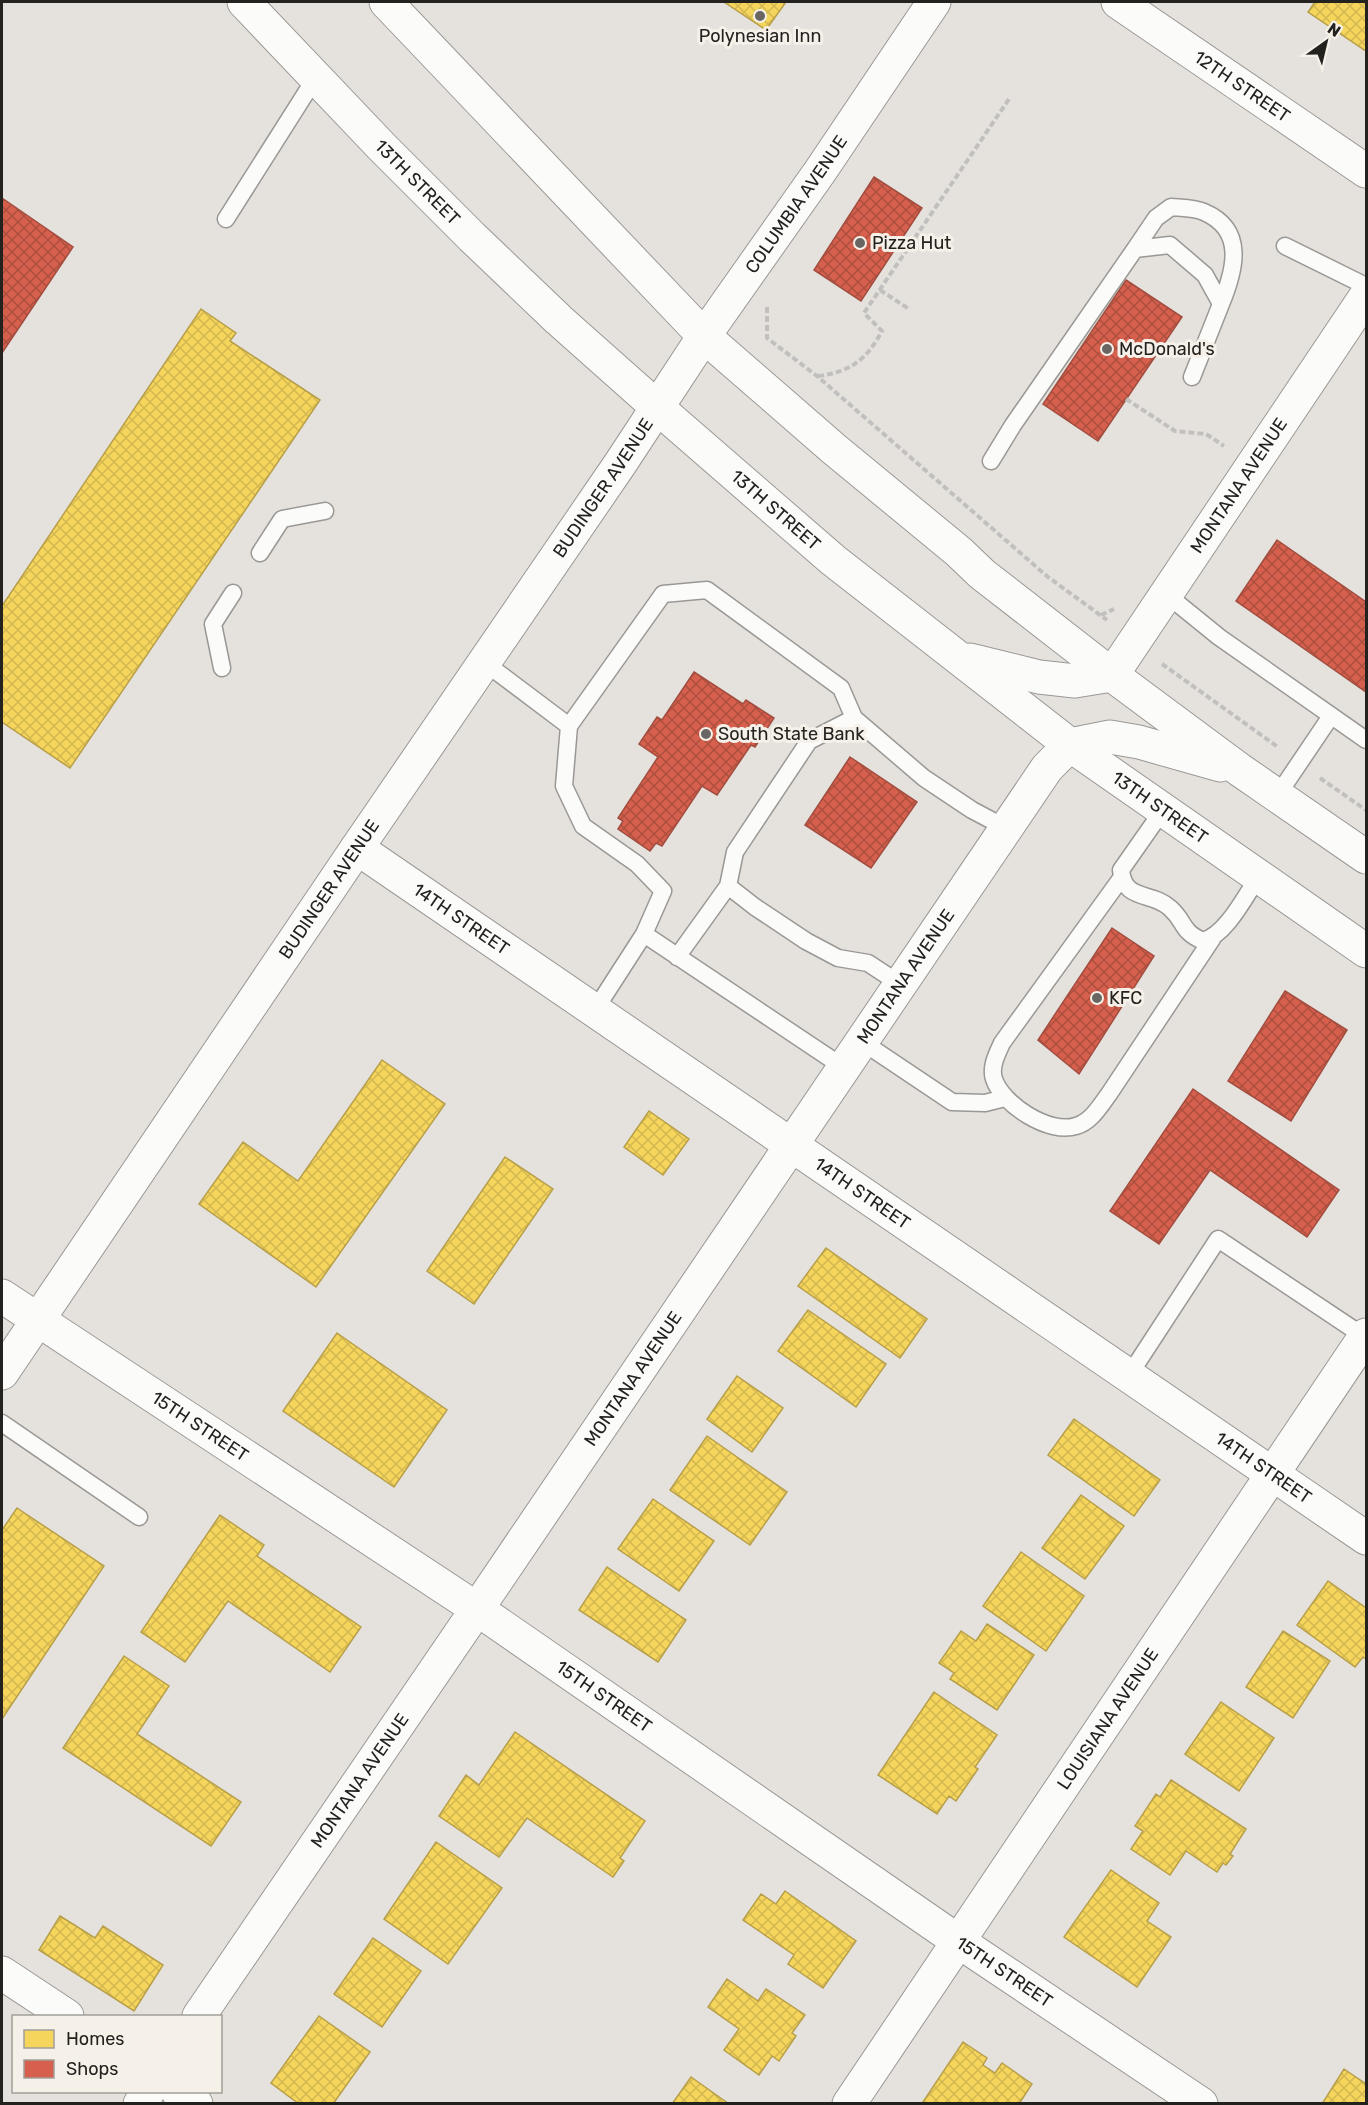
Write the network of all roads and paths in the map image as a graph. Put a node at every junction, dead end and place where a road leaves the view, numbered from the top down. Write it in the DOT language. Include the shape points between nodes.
graph roads {
  1 [pos="244,2"];
  2 [pos="386,2"];
  3 [pos="934,2"];
  4 [pos="1118,2"];
  5 [pos="316,77"];
  6 [pos="1009,99"];
  7 [pos="1366,171"];
  8 [pos="226,219"];
  9 [pos="1285,246"];
  10 [pos="1135,249"];
  11 [pos="1366,285"];
  12 [pos="880,290"];
  13 [pos="767,296"];
  14 [pos="1366,296"];
  15 [pos="1221,304"];
  16 [pos="909,309"];
  17 [pos="704,336"];
  18 [pos="817,376"];
  19 [pos="1192,377"];
  20 [pos="1126,399"];
  21 [pos="658,408"];
  22 [pos="1230,449"];
  23 [pos="991,461"];
  24 [pos="325,511"];
  25 [pos="260,553"];
  26 [pos="233,593"];
  27 [pos="1166,594"];
  28 [pos="1134,642"];
  29 [pos="956,657"];
  30 [pos="484,662"];
  31 [pos="222,668"];
  32 [pos="1112,675"];
  33 [pos="1331,716"];
  34 [pos="854,718"];
  35 [pos="569,726"];
  36 [pos="1366,740"];
  37 [pos="1070,745"];
  38 [pos="1299,762"];
  39 [pos="1240,770"];
  40 [pos="1277,796"];
  41 [pos="1164,810"];
  42 [pos="1366,810"];
  43 [pos="1006,828"];
  44 [pos="357,848"];
  45 [pos="1366,857"];
  46 [pos="1259,876"];
  47 [pos="1122,877"];
  48 [pos="728,885"];
  49 [pos="644,934"];
  50 [pos="1212,939"];
  51 [pos="1366,951"];
  52 [pos="677,957"];
  53 [pos="900,984"];
  54 [pos="595,1010"];
  55 [pos="852,1054"];
  56 [pos="1005,1098"];
  57 [pos="791,1144"];
  58 [pos="2,1296"];
  59 [pos="37,1320"];
  60 [pos="1366,1336"];
  61 [pos="2,1373"];
  62 [pos="1128,1377"];
  63 [pos="2,1423"];
  64 [pos="1273,1476"];
  65 [pos="139,1517"];
  66 [pos="1366,1538"];
  67 [pos="477,1609"];
  68 [pos="958,1941"];
  69 [pos="2,1972"];
  70 [pos="66,2015"];
  71 [pos="200,2015"];
  72 [pos="181,2093"];
  73 [pos="196,2103"];
  74 [pos="849,2103"];
  75 [pos="1201,2103"];
  1 -- 5 [label="main road, 13TH STREET"];
  2 -- 17 [label="main road"];
  3 -- 17 [label="main road, COLUMBIA AVENUE"];
  4 -- 7 [label="main road, 12TH STREET"];
  5 -- 8 [label="lane"];
  5 -- 21 [label="main road, 13TH STREET" via="472,237"];
  6 -- 12 [label="path"];
  9 -- 11 [label="lane"];
  10 -- 15 [label="lane" via="1170,244 1205,275"];
  10 -- 15 [label="lane" via="1156,218 1171,207 1203,211 1225,227 1234,251 1232,277"];
  10 -- 23 [label="lane"];
  12 -- 16 [label="path"];
  12 -- 18 [label="path" via="864,313 882,331 867,355 835,374"];
  13 -- 18 [label="path" via="767,338"];
  14 -- 27 [label="main road, MONTANA AVENUE"];
  15 -- 19 [label="lane"];
  17 -- 21 [label="main road, COLUMBIA AVENUE"];
  17 -- 32 [label="main road" via="982,574"];
  18 -- 28 [label="path" via="1048,577"];
  20 -- 22 [label="path" via="1175,431 1206,434"];
  21 -- 29 [label="main road, 13TH STREET" via="833,560"];
  21 -- 30 [label="main road, BUDINGER AVENUE"];
  24 -- 25 [label="lane" via="282,519"];
  26 -- 31 [label="lane" via="213,624"];
  27 -- 28 [label="main road, MONTANA AVENUE"];
  27 -- 33 [label="lane" via="1219,637"];
  28 -- 32 [label="main road, MONTANA AVENUE"];
  28 -- 38 [label="path"];
  29 -- 32 [label="main road" via="1039,677 1075,681"];
  29 -- 37 [label="main road, 13TH STREET"];
  30 -- 35 [label="lane"];
  30 -- 44 [label="main road, BUDINGER AVENUE"];
  32 -- 39 [label="main road"];
  33 -- 36 [label="lane"];
  33 -- 38 [label="lane"];
  34 -- 35 [label="lane" via="841,688 706,590 663,594"];
  34 -- 43 [label="lane" via="924,777"];
  34 -- 48 [label="lane" via="808,741 735,852"];
  35 -- 49 [label="lane" via="564,786 583,826 637,864 663,891"];
  37 -- 39 [label="main road" via="1110,737"];
  37 -- 41 [label="main road, 13TH STREET"];
  37 -- 43 [label="main road, MONTANA AVENUE" via="1047,768"];
  38 -- 40 [label="lane"];
  38 -- 42 [label="path"];
  39 -- 40 [label="main road"];
  40 -- 45 [label="main road"];
  41 -- 46 [label="main road, 13TH STREET"];
  41 -- 47 [label="lane" via="1121,870"];
  43 -- 53 [label="main road, MONTANA AVENUE"];
  44 -- 54 [label="main road, 14TH STREET"];
  44 -- 59 [label="main road, BUDINGER AVENUE"];
  46 -- 50 [label="lane"];
  46 -- 51 [label="main road, 13TH STREET"];
  47 -- 50 [label="lane" via="1125,887 1134,893 1158,899 1172,909 1194,938"];
  47 -- 56 [label="lane" via="1002,1043 994,1059 994,1077"];
  48 -- 52 [label="lane"];
  48 -- 53 [label="lane" via="806,941 838,958 868,963"];
  49 -- 52 [label="lane"];
  49 -- 54 [label="lane"];
  50 -- 56 [label="lane" via="1091,1117 1077,1126 1042,1124"];
  52 -- 55 [label="lane"];
  53 -- 55 [label="main road, MONTANA AVENUE"];
  54 -- 57 [label="main road, 14TH STREET"];
  55 -- 56 [label="lane" via="952,1102 985,1103"];
  55 -- 57 [label="main road, MONTANA AVENUE"];
  57 -- 62 [label="main road, 14TH STREET"];
  57 -- 67 [label="main road, MONTANA AVENUE"];
  58 -- 59 [label="main road, 15TH STREET"];
  59 -- 61 [label="main road, BUDINGER AVENUE"];
  59 -- 67 [label="main road, 15TH STREET"];
  60 -- 62 [label="lane" via="1218,1239"];
  60 -- 64 [label="main road, LOUISIANA AVENUE"];
  62 -- 64 [label="main road, 14TH STREET"];
  63 -- 65 [label="lane"];
  64 -- 66 [label="main road, 14TH STREET"];
  64 -- 68 [label="main road, LOUISIANA AVENUE"];
  67 -- 68 [label="main road, 15TH STREET"];
  67 -- 71 [label="main road, MONTANA AVENUE"];
  68 -- 74 [label="main road, LOUISIANA AVENUE"];
  68 -- 75 [label="main road, 15TH STREET"];
  69 -- 70 [label="main road"];
  72 -- 73 [label="main road"];
}
